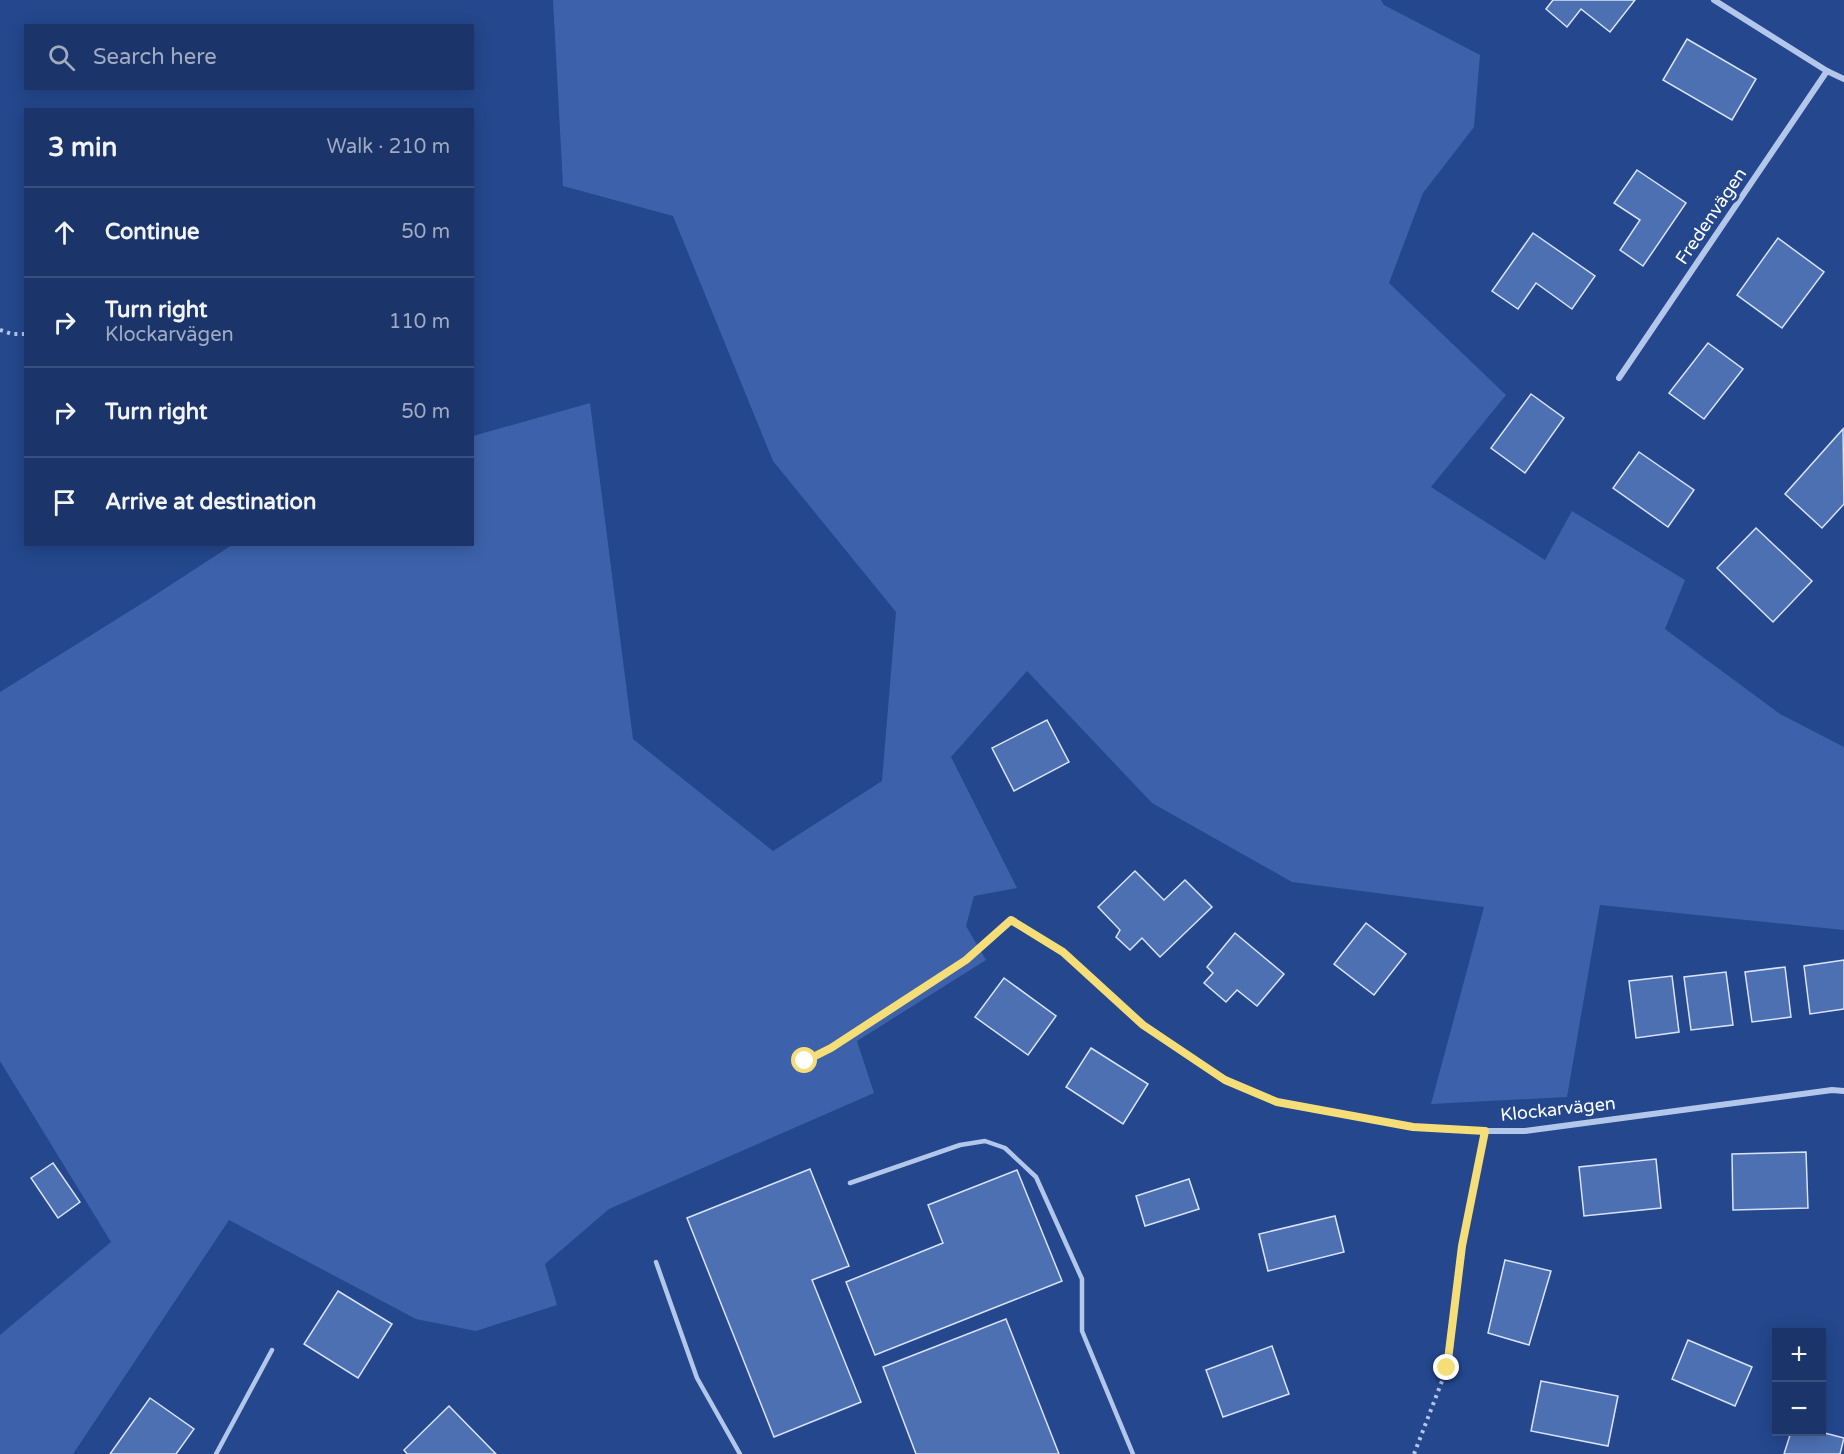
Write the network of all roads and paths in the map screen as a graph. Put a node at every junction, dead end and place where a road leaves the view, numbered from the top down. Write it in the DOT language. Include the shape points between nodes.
graph roads {
  1 [pos="1714,0"];
  2 [pos="1827,71"];
  3 [pos="1844,79"];
  4 [pos="0,330"];
  5 [pos="24,334"];
  6 [pos="1619,378"];
  7 [pos="1011,920"];
  8 [pos="805,1061"];
  9 [pos="1844,1091"];
  10 [pos="1485,1131"];
  11 [pos="850,1184"];
  12 [pos="656,1262"];
  13 [pos="272,1350"];
  14 [pos="216,1454"];
  15 [pos="740,1454"];
  16 [pos="1133,1454"];
  17 [pos="1414,1454"];
  1 -- 2 [label="street"];
  2 -- 3 [label="street"];
  2 -- 6 [label="street, Fredenvägen"];
  4 -- 5 [label="path"];
  7 -- 8 [label="path" via="966,960"];
  7 -- 10 [label="street, Klockarvägen" via="1063,952 1143,1025 1225,1080 1277,1102 1413,1127"];
  9 -- 10 [label="street, Klockarvägen" via="1525,1131"];
  10 -- 17 [label="path" via="1462,1246 1447,1368"];
  11 -- 16 [label="lane" via="960,1144 984,1141 1005,1148 1036,1177 1082,1279 1082,1331"];
  12 -- 15 [label="lane" via="697,1378"];
  13 -- 14 [label="lane"];
}
